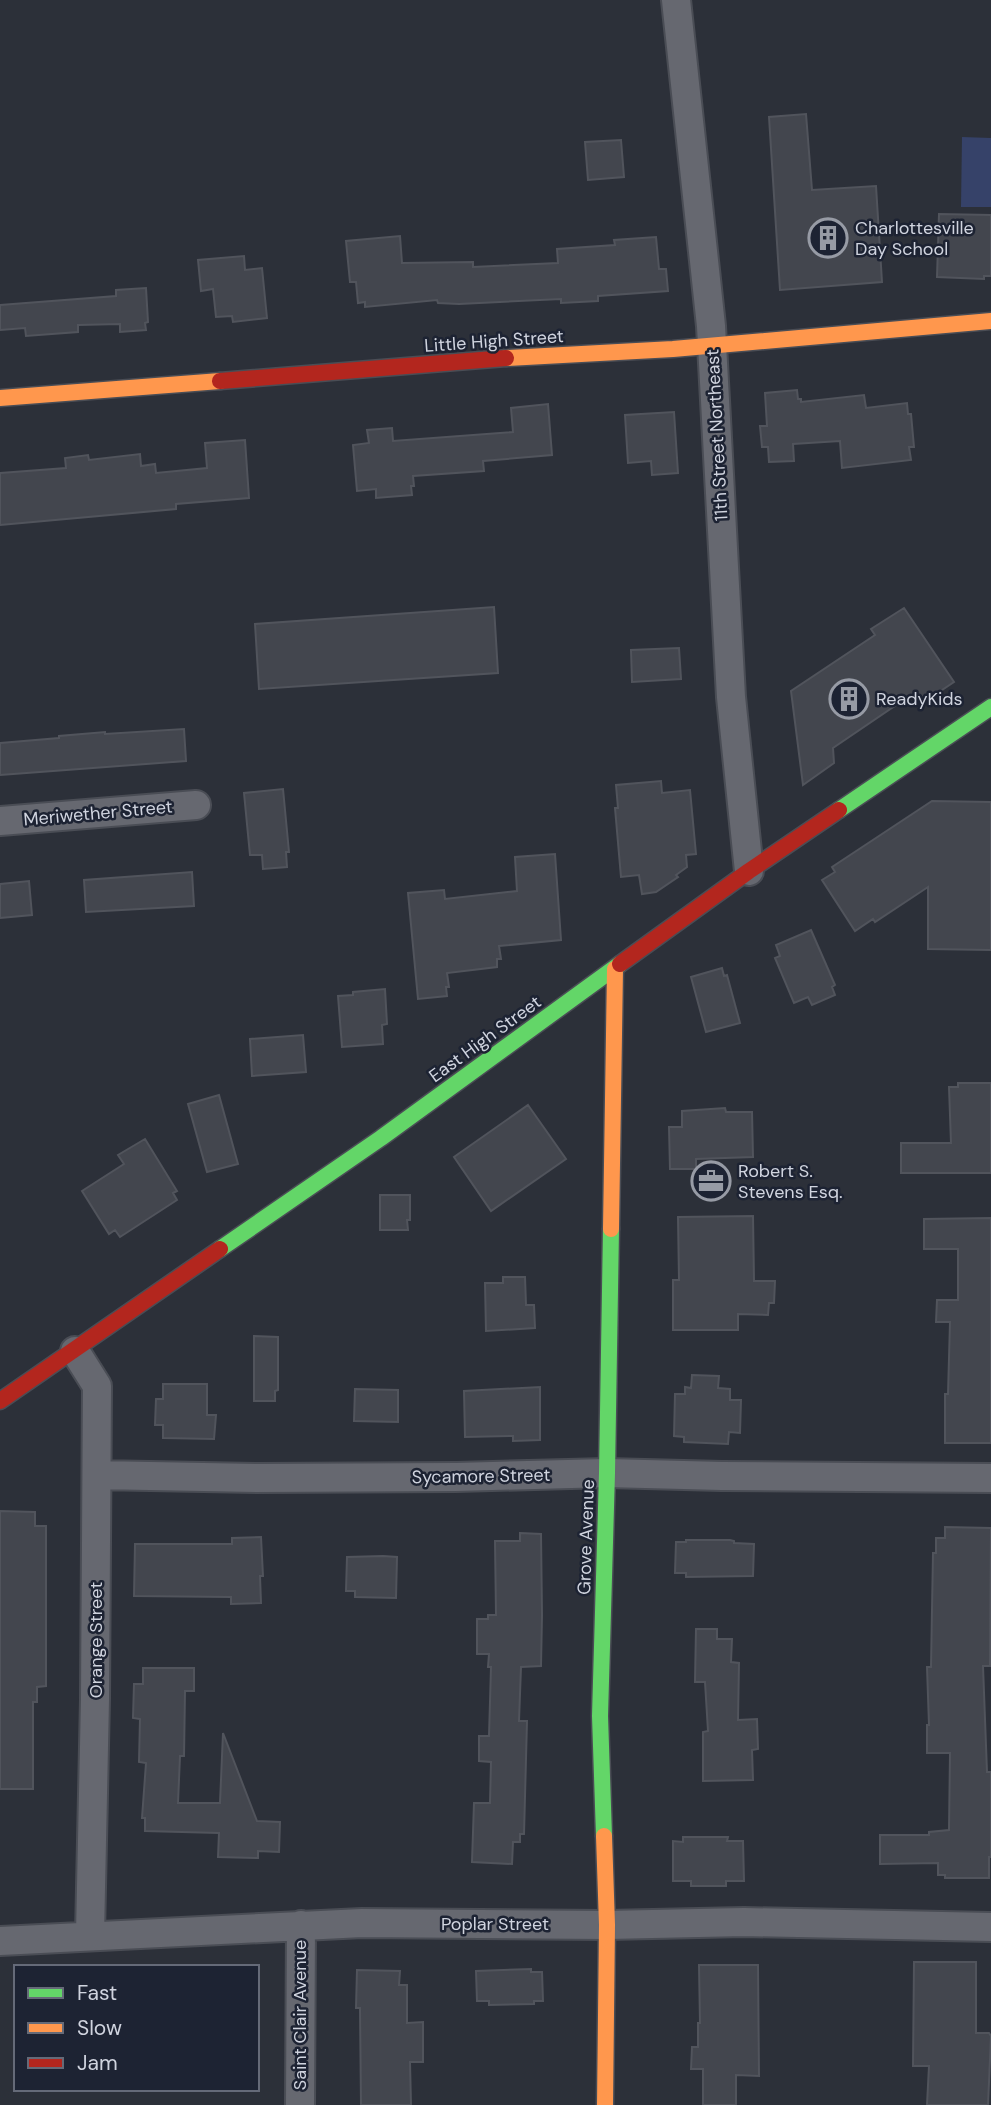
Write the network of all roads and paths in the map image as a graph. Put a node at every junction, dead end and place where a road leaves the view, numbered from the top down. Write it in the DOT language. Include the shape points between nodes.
graph roads {
  1 [pos="676,0"];
  2 [pos="991,321"];
  3 [pos="712,346"];
  4 [pos="0,398"];
  5 [pos="991,707"];
  6 [pos="196,804"];
  7 [pos="0,821"];
  8 [pos="749,871"];
  9 [pos="615,969"];
  10 [pos="75,1351"];
  11 [pos="0,1401"];
  12 [pos="607,1473"];
  13 [pos="97,1475"];
  14 [pos="991,1478"];
  15 [pos="607,1924"];
  16 [pos="301,1925"];
  17 [pos="991,1927"];
  18 [pos="90,1935"];
  19 [pos="0,1941"];
  20 [pos="300,2105"];
  21 [pos="605,2105"];
  1 -- 3 [label="street, 11th Street Northeast"];
  2 -- 3 [label="street, Little High Street"];
  3 -- 4 [label="street, Little High Street"];
  3 -- 8 [label="street, 11th Street Northeast" via="731,698"];
  5 -- 8 [label="street, East High Street"];
  6 -- 7 [label="street, Meriwether Street"];
  8 -- 9 [label="street, East High Street"];
  9 -- 10 [label="street, East High Street"];
  9 -- 12 [label="street, Grove Avenue"];
  10 -- 11 [label="street, East High Street"];
  10 -- 13 [label="street, Orange Street" via="97,1386"];
  12 -- 13 [label="street, Sycamore Street" via="258,1478"];
  12 -- 14 [label="street, Sycamore Street"];
  12 -- 15 [label="street, Grove Avenue" via="600,1716"];
  13 -- 18 [label="street, Orange Street"];
  15 -- 16 [label="street, Poplar Street"];
  15 -- 17 [label="street, Poplar Street"];
  15 -- 21 [label="street, Grove Avenue"];
  16 -- 18 [label="street, Poplar Street"];
  16 -- 20 [label="street, Saint Clair Avenue"];
  18 -- 19 [label="street, Poplar Street"];
}
